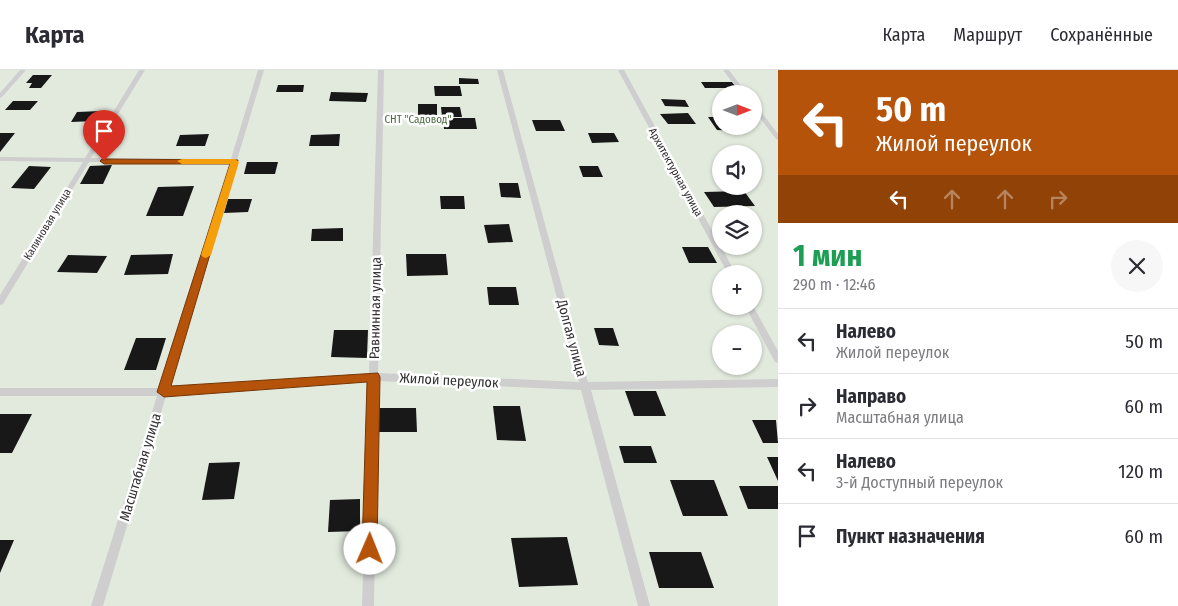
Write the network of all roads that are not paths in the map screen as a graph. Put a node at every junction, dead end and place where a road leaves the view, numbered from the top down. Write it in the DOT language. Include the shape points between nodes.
graph roads {
  1 [pos="23,70"];
  2 [pos="142,70"];
  3 [pos="262,70"];
  4 [pos="380,70"];
  5 [pos="500,70"];
  6 [pos="621,70"];
  7 [pos="726,70"];
  8 [pos="737,85"];
  9 [pos="0,96"];
  10 [pos="762,117"];
  11 [pos="778,138"];
  12 [pos="0,159"];
  13 [pos="86,161"];
  14 [pos="235,162"];
  15 [pos="727,265"];
  16 [pos="0,302"];
  17 [pos="754,315"];
  18 [pos="778,359"];
  19 [pos="374,377"];
  20 [pos="778,383"];
  21 [pos="585,386"];
  22 [pos="0,392"];
  23 [pos="164,392"];
  24 [pos="97,606"];
  25 [pos="368,606"];
  26 [pos="644,606"];
  1 -- 9 [label="lane"];
  2 -- 13 [label="lane, Калиновая улица"];
  3 -- 14 [label="lane, Масштабная улица"];
  4 -- 19 [label="lane, Равнинная улица"];
  5 -- 21 [label="lane, Долгая улица"];
  6 -- 15 [label="lane, Архитектурная улица"];
  7 -- 8 [label="lane"];
  10 -- 11 [label="lane"];
  12 -- 13 [label="lane"];
  13 -- 14 [label="lane"];
  13 -- 16 [label="lane, Калиновая улица"];
  14 -- 23 [label="lane, Масштабная улица"];
  17 -- 18 [label="lane"];
  19 -- 21 [label="lane, Жилой переулок"];
  19 -- 23 [label="lane, Жилой переулок"];
  19 -- 25 [label="lane, Равнинная улица"];
  20 -- 21 [label="lane, Жилой переулок"];
  21 -- 26 [label="lane, Долгая улица"];
  22 -- 23 [label="lane, Жилой переулок"];
  23 -- 24 [label="lane, Масштабная улица"];
}
